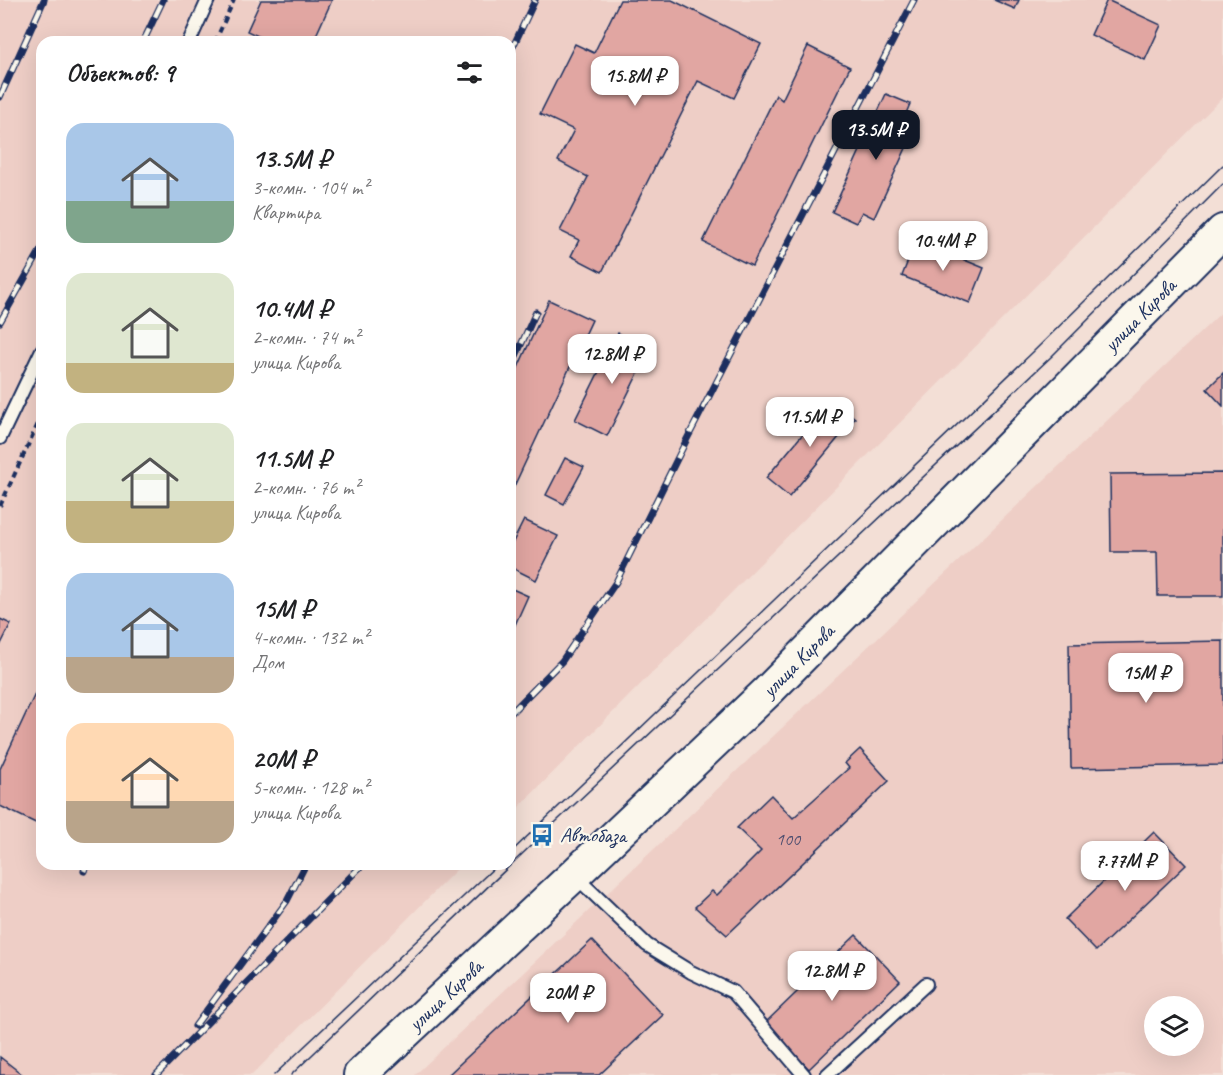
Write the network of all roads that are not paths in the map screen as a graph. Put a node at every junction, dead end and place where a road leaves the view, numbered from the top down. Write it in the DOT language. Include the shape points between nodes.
graph roads {
  1 [pos="208,0"];
  2 [pos="192,36"];
  3 [pos="1223,231"];
  4 [pos="36,363"];
  5 [pos="0,438"];
  6 [pos="574,875"];
  7 [pos="926,984"];
  8 [pos="360,1075"];
  9 [pos="804,1075"];
  10 [pos="827,1075"];
  1 -- 2 [label="lane"];
  3 -- 6 [label="main road, улица Кирова" via="768,691"];
  4 -- 5 [label="lane"];
  6 -- 8 [label="main road, улица Кирова"];
  6 -- 9 [label="lane" via="647,945 733,992"];
  7 -- 10 [label="lane"];
}
